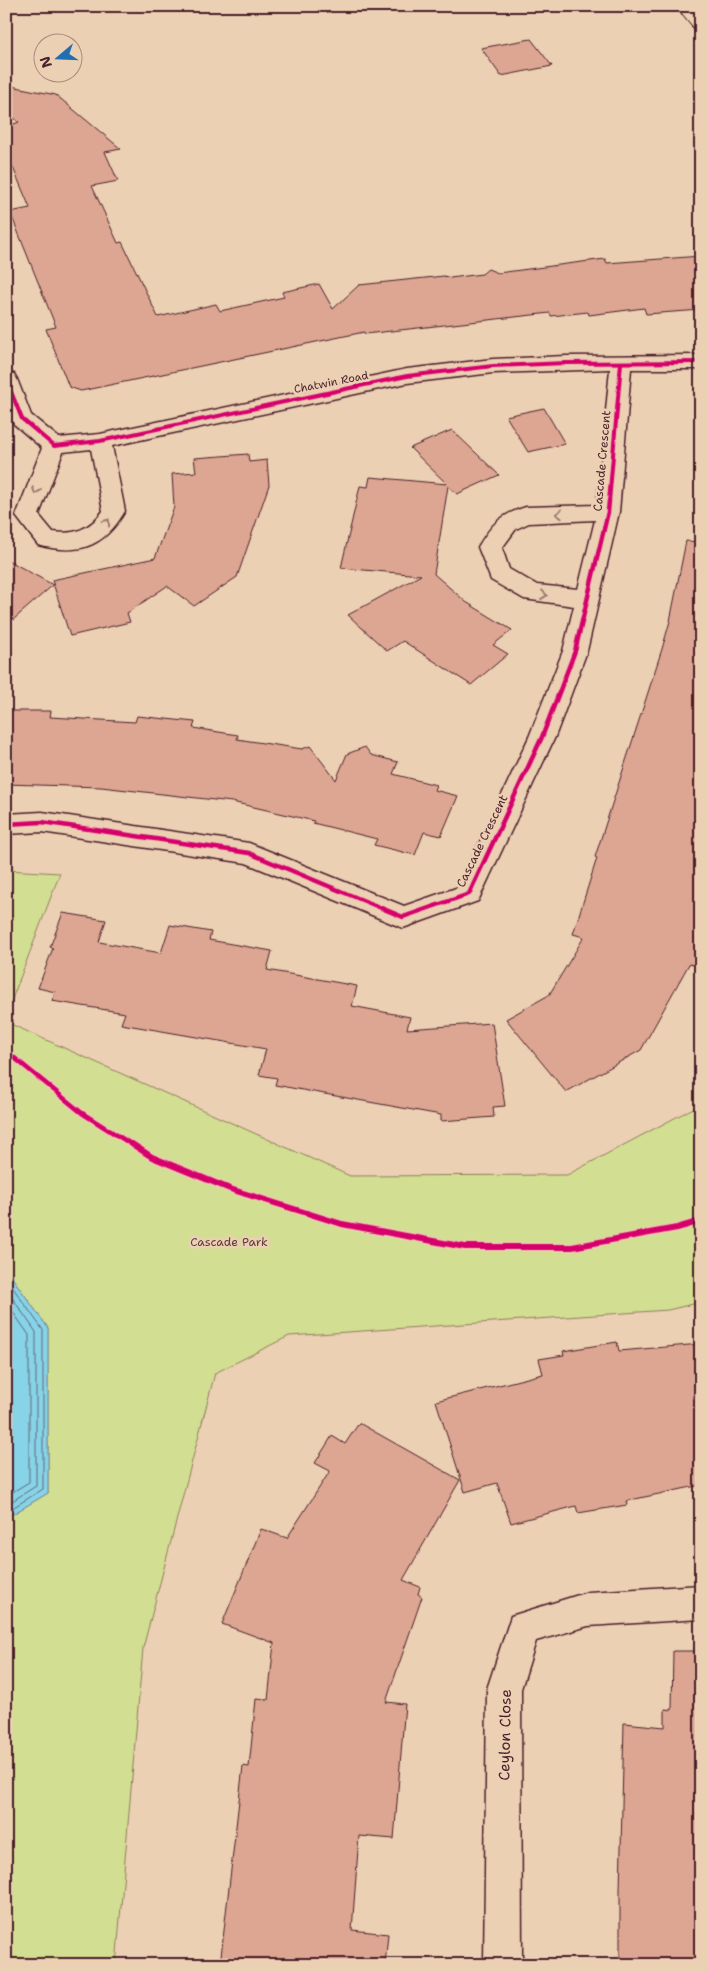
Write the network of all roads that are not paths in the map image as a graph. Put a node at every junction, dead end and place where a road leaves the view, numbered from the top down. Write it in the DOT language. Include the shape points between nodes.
graph roads {
  1 [pos="685,6"];
  2 [pos="701,24"];
  3 [pos="701,362"];
  4 [pos="620,363"];
  5 [pos="6,379"];
  6 [pos="100,441"];
  7 [pos="54,446"];
  8 [pos="608,512"];
  9 [pos="588,597"];
  10 [pos="6,824"];
  11 [pos="701,1602"];
  12 [pos="503,1965"];
  1 -- 2 [label="street"];
  3 -- 4 [label="street, Chatwin Road"];
  4 -- 6 [label="street, Chatwin Road" via="493,366 407,376"];
  4 -- 8 [label="street, Cascade Crescent"];
  5 -- 7 [label="street" via="22,419"];
  6 -- 7 [label="street, Chatwin Road"];
  7 -- 6 [label="street, one-way" via="27,516 46,539 65,542 87,538 105,527 114,511"];
  8 -- 9 [label="street, Cascade Crescent"];
  8 -- 9 [label="street, Cascade Crescent, one-way" via="526,515 508,522 490,547 499,574 532,593"];
  9 -- 10 [label="street, Cascade Crescent" via="575,651 542,737 469,894 403,917 249,853 42,822"];
  11 -- 12 [label="street, Ceylon Close" via="588,1609 524,1628 504,1689"];
}
